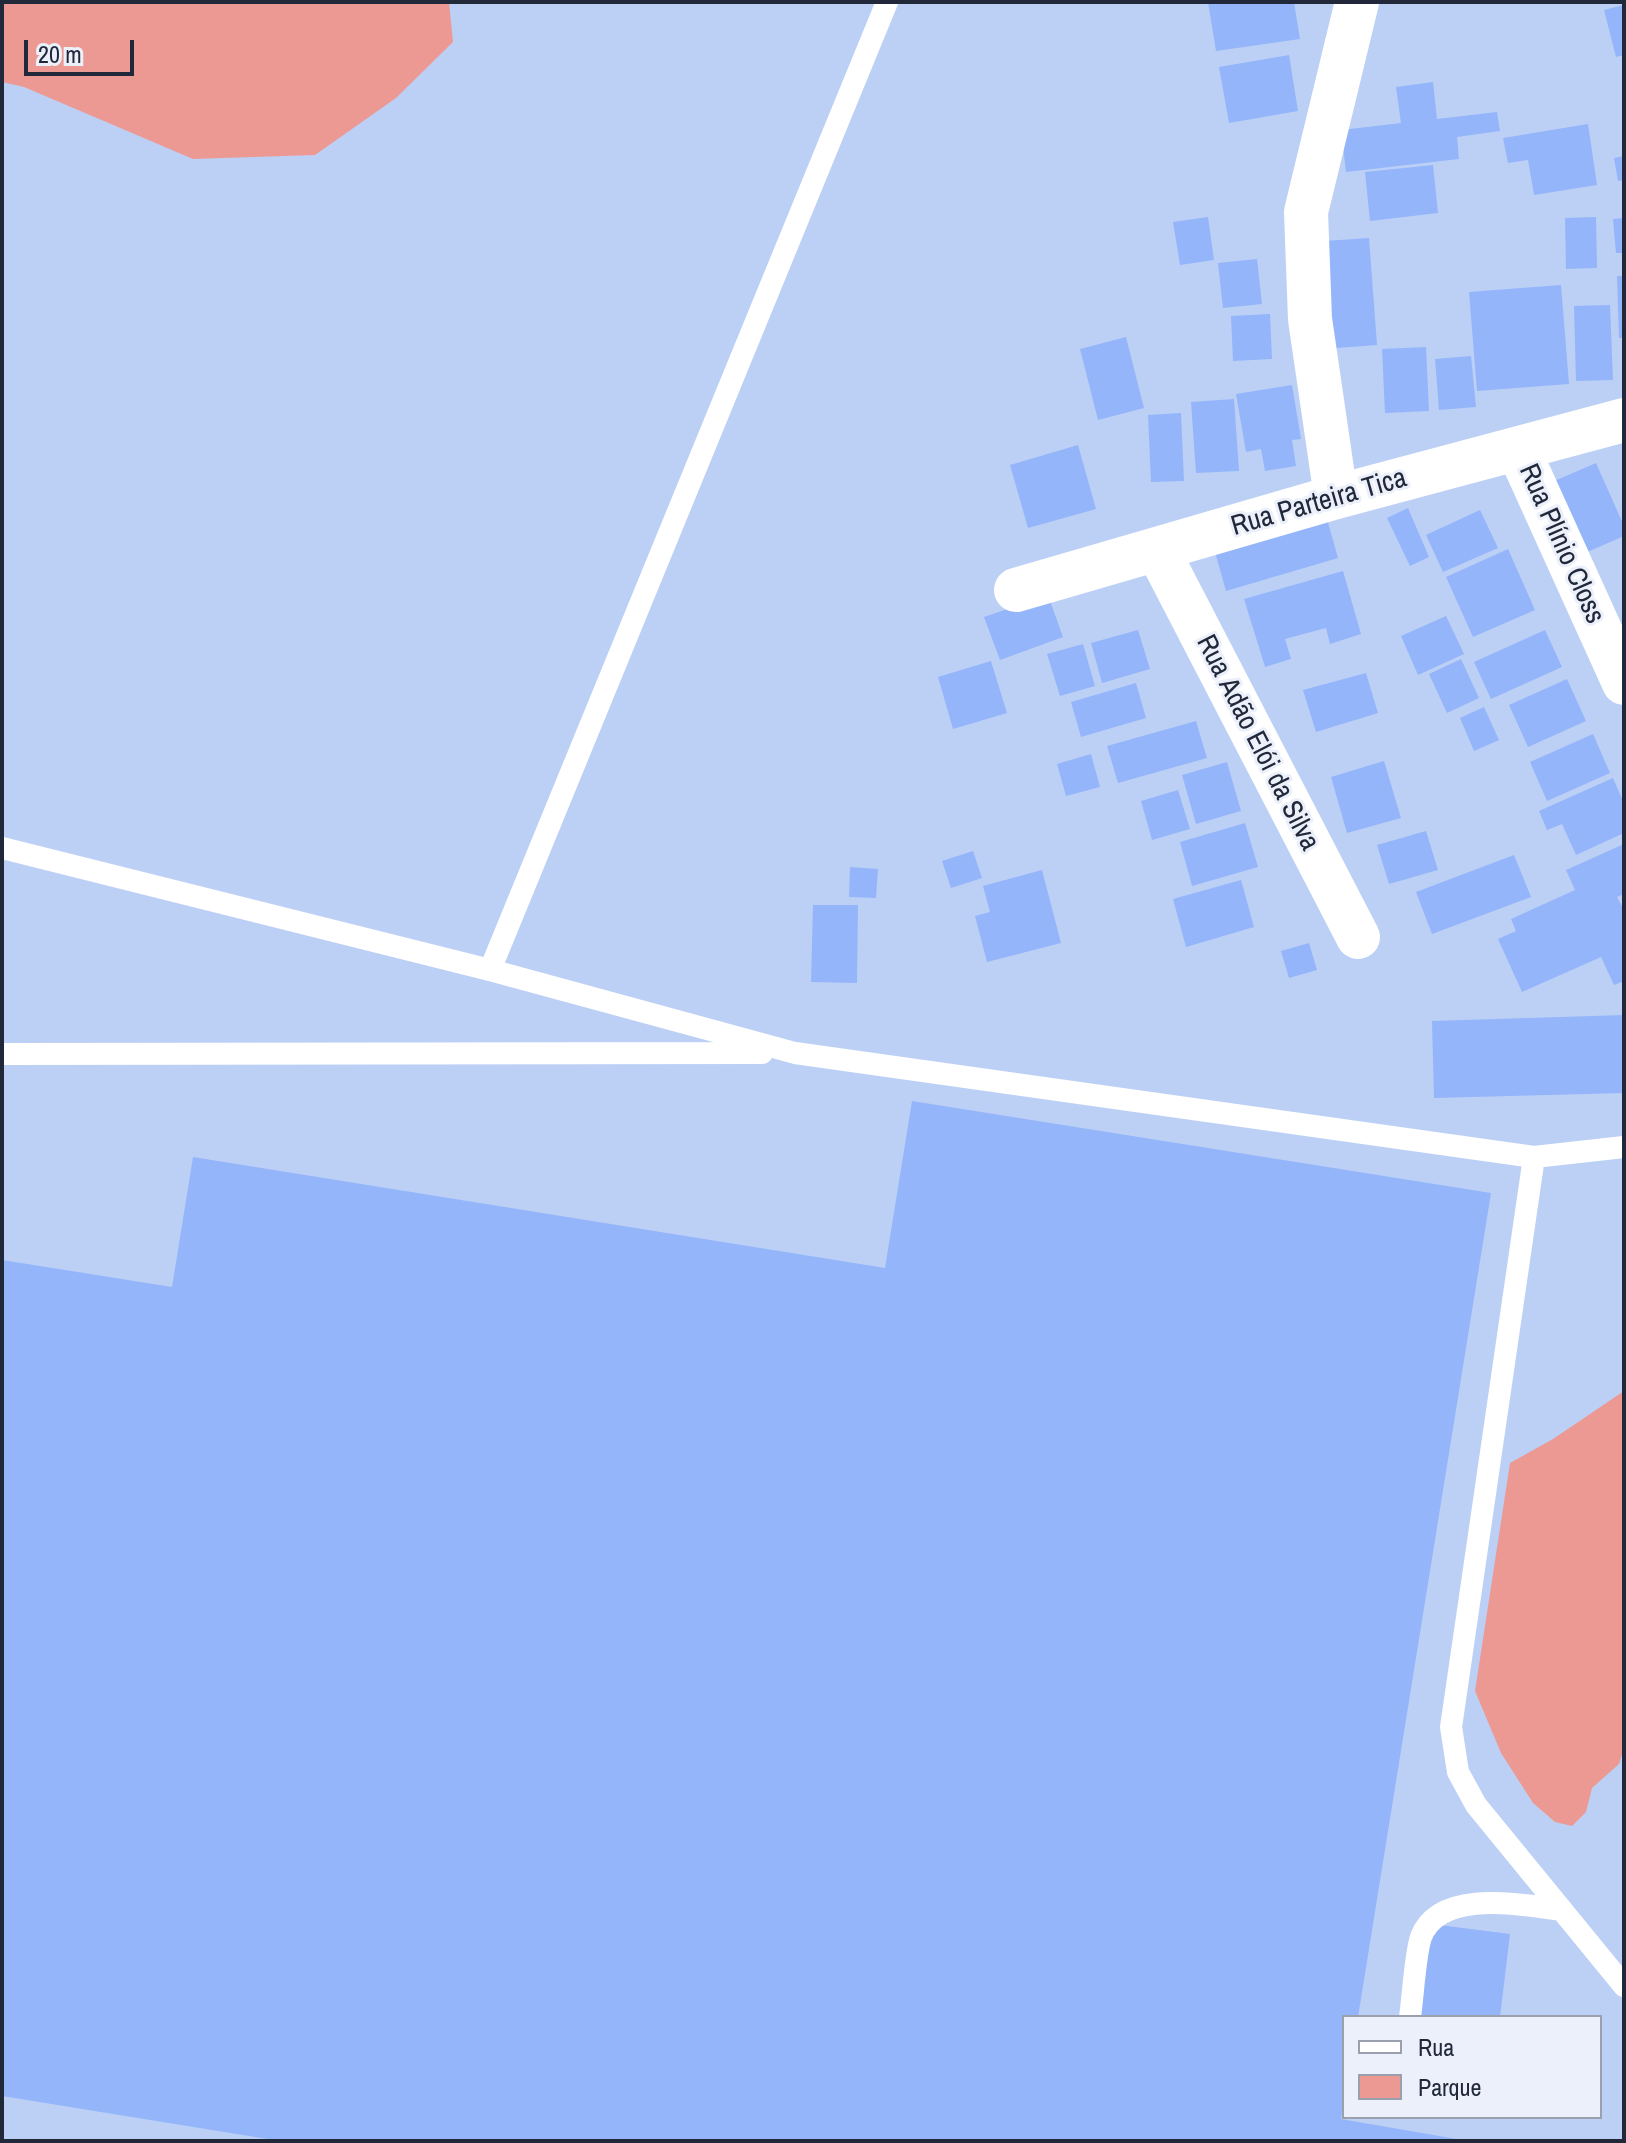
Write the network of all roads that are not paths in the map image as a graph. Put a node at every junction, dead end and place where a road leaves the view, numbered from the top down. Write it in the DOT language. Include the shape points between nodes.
graph roads {
  1 [pos="887,2"];
  2 [pos="1357,2"];
  3 [pos="1624,420"];
  4 [pos="1518,449"];
  5 [pos="1336,497"];
  6 [pos="1157,549"];
  7 [pos="1016,590"];
  8 [pos="1624,683"];
  9 [pos="2,848"];
  10 [pos="1358,937"];
  11 [pos="490,970"];
  12 [pos="795,1053"];
  13 [pos="2,1054"];
  14 [pos="1624,1147"];
  15 [pos="1534,1157"];
  16 [pos="1562,1910"];
  17 [pos="1624,1986"];
  18 [pos="1410,2015"];
  1 -- 11 [label="lane"];
  2 -- 5 [label="street" via="1306,212 1310,319"];
  3 -- 4 [label="street, Rua Parteira Tica"];
  4 -- 5 [label="street, Rua Parteira Tica"];
  4 -- 8 [label="street, Rua Plínio Closs"];
  5 -- 6 [label="street, Rua Parteira Tica"];
  6 -- 7 [label="street, Rua Parteira Tica"];
  6 -- 10 [label="street, Rua Adão Elói da Silva"];
  9 -- 11 [label="lane"];
  11 -- 12 [label="lane"];
  12 -- 13 [label="lane"];
  12 -- 15 [label="lane"];
  14 -- 15 [label="lane"];
  15 -- 16 [label="lane" via="1451,1727 1458,1772 1476,1805"];
  16 -- 17 [label="lane"];
  16 -- 18 [label="lane" via="1510,1903 1460,1905 1434,1918 1421,1937"];
}
